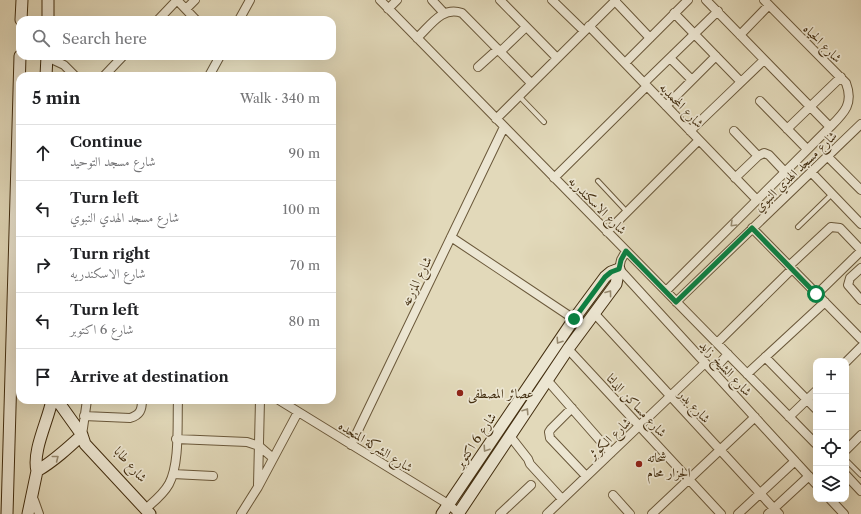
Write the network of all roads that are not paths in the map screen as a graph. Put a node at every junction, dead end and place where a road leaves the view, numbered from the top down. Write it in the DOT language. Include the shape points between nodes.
graph roads {
  1 [pos="22,0"];
  2 [pos="48,0"];
  3 [pos="177,0"];
  4 [pos="195,0"];
  5 [pos="250,0"];
  6 [pos="380,0"];
  7 [pos="397,0"];
  8 [pos="432,0"];
  9 [pos="500,0"];
  10 [pos="552,0"];
  11 [pos="688,0"];
  12 [pos="706,0"];
  13 [pos="615,1"];
  14 [pos="767,3"];
  15 [pos="388,8"];
  16 [pos="186,10"];
  17 [pos="718,11"];
  18 [pos="444,13"];
  19 [pos="674,13"];
  20 [pos="21,16"];
  21 [pos="48,16"];
  22 [pos="162,16"];
  23 [pos="192,16"];
  24 [pos="241,16"];
  25 [pos="526,27"];
  26 [pos="587,29"];
  27 [pos="694,34"];
  28 [pos="740,35"];
  29 [pos="417,38"];
  30 [pos="650,38"];
  31 [pos="499,51"];
  32 [pos="716,56"];
  33 [pos="557,58"];
  34 [pos="670,58"];
  35 [pos="20,60"];
  36 [pos="47,60"];
  37 [pos="55,60"];
  38 [pos="119,60"];
  39 [pos="218,60"];
  40 [pos="764,60"];
  41 [pos="625,63"];
  42 [pos="478,67"];
  43 [pos="20,72"];
  44 [pos="46,72"];
  45 [pos="71,72"];
  46 [pos="108,72"];
  47 [pos="212,72"];
  48 [pos="841,77"];
  49 [pos="692,80"];
  50 [pos="741,82"];
  51 [pos="531,84"];
  52 [pos="646,85"];
  53 [pos="519,96"];
  54 [pos="760,101"];
  55 [pos="666,106"];
  56 [pos="810,107"];
  57 [pos="496,118"];
  58 [pos="544,122"];
  59 [pos="861,124"];
  60 [pos="504,127"];
  61 [pos="830,127"];
  62 [pos="787,129"];
  63 [pos="690,131"];
  64 [pos="734,131"];
  65 [pos="699,140"];
  66 [pos="807,149"];
  67 [pos="758,156"];
  68 [pos="827,156"];
  69 [pos="785,172"];
  70 [pos="811,172"];
  71 [pos="554,178"];
  72 [pos="735,178"];
  73 [pos="598,181"];
  74 [pos="861,190"];
  75 [pos="832,194"];
  76 [pos="16,197"];
  77 [pos="757,200"];
  78 [pos="627,212"];
  79 [pos="861,224"];
  80 [pos="798,227"];
  81 [pos="752,228"];
  82 [pos="607,232"];
  83 [pos="450,237"];
  84 [pos="861,250"];
  85 [pos="626,251"];
  86 [pos="791,267"];
  87 [pos="861,268"];
  88 [pos="619,269"];
  89 [pos="666,291"];
  90 [pos="816,294"];
  91 [pos="861,300"];
  92 [pos="676,302"];
  93 [pos="825,302"];
  94 [pos="594,313"];
  95 [pos="574,319"];
  96 [pos="861,338"];
  97 [pos="717,343"];
  98 [pos="861,347"];
  99 [pos="568,348"];
  100 [pos="728,354"];
  101 [pos="765,357"];
  102 [pos="849,359"];
  103 [pos="705,363"];
  104 [pos="713,371"];
  105 [pos="747,374"];
  106 [pos="547,380"];
  107 [pos="813,394"];
  108 [pos="670,396"];
  109 [pos="807,400"];
  110 [pos="51,404"];
  111 [pos="63,404"];
  112 [pos="86,404"];
  113 [pos="141,404"];
  114 [pos="178,404"];
  115 [pos="260,404"];
  116 [pos="285,404"];
  117 [pos="813,406"];
  118 [pos="572,408"];
  119 [pos="298,412"];
  120 [pos="84,416"];
  121 [pos="755,417"];
  122 [pos="789,417"];
  123 [pos="639,426"];
  124 [pos="82,435"];
  125 [pos="861,435"];
  126 [pos="510,436"];
  127 [pos="176,440"];
  128 [pos="813,441"];
  129 [pos="849,444"];
  130 [pos="351,445"];
  131 [pos="259,446"];
  132 [pos="720,450"];
  133 [pos="611,453"];
  134 [pos="273,458"];
  135 [pos="796,461"];
  136 [pos="849,463"];
  137 [pos="38,471"];
  138 [pos="173,474"];
  139 [pos="861,475"];
  140 [pos="213,476"];
  141 [pos="586,476"];
  142 [pos="809,476"];
  143 [pos="849,478"];
  144 [pos="689,479"];
  145 [pos="813,481"];
  146 [pos="530,485"];
  147 [pos="258,487"];
  148 [pos="861,491"];
  149 [pos="760,494"];
  150 [pos="613,495"];
  151 [pos="31,496"];
  152 [pos="562,499"];
  153 [pos="833,502"];
  154 [pos="448,504"];
  155 [pos="150,510"];
  156 [pos="717,512"];
  157 [pos="774,512"];
  158 [pos="7,514"];
  159 [pos="28,514"];
  160 [pos="39,514"];
  161 [pos="158,514"];
  162 [pos="241,514"];
  163 [pos="442,514"];
  164 [pos="459,514"];
  165 [pos="500,514"];
  166 [pos="547,514"];
  167 [pos="630,514"];
  168 [pos="652,514"];
  169 [pos="738,514"];
  170 [pos="844,514"];
  1 -- 20 [label="street"];
  2 -- 21 [label="street"];
  3 -- 16 [label="street"];
  3 -- 22 [label="street"];
  4 -- 16 [label="street"];
  5 -- 24 [label="street"];
  6 -- 15 [label="street, شارع الاسكندريه"];
  7 -- 15 [label="street"];
  8 -- 18 [label="street"];
  9 -- 25 [label="street"];
  10 -- 26 [label="street, شارع المحمديه"];
  11 -- 19 [label="street"];
  12 -- 17 [label="street"];
  13 -- 26 [label="street"];
  13 -- 30 [label="street"];
  14 -- 28 [label="street"];
  14 -- 48 [label="street, شارع الحياه"];
  15 -- 29 [label="street, شارع الاسكندريه"];
  16 -- 23 [label="street"];
  17 -- 27 [label="street"];
  17 -- 28 [label="street"];
  18 -- 29 [label="street"];
  18 -- 31 [label="street" via="462,13"];
  19 -- 27 [label="street"];
  19 -- 30 [label="street"];
  25 -- 31 [label="street"];
  25 -- 33 [label="street"];
  26 -- 33 [label="street"];
  26 -- 41 [label="street, شارع المحمديه"];
  27 -- 32 [label="street"];
  27 -- 34 [label="street"];
  28 -- 40 [label="street"];
  29 -- 57 [label="street, شارع الاسكندريه"];
  30 -- 41 [label="street"];
  31 -- 42 [label="street"];
  31 -- 51 [label="street"];
  32 -- 49 [label="street"];
  32 -- 50 [label="street"];
  33 -- 51 [label="street"];
  34 -- 49 [label="street"];
  34 -- 52 [label="street"];
  35 -- 43 [label="street"];
  36 -- 44 [label="street"];
  37 -- 45 [label="street"];
  38 -- 46 [label="street"];
  39 -- 47 [label="street"];
  40 -- 50 [label="street"];
  40 -- 56 [label="street"];
  41 -- 52 [label="street, شارع المحمديه"];
  48 -- 56 [label="street"];
  48 -- 61 [label="street, شارع الحياه" via="849,91 849,99 843,114"];
  49 -- 55 [label="street"];
  50 -- 63 [label="street"];
  51 -- 53 [label="street"];
  52 -- 55 [label="street, شارع المحمديه"];
  52 -- 71 [label="street"];
  53 -- 57 [label="street"];
  53 -- 58 [label="lane"];
  54 -- 62 [label="street"];
  55 -- 63 [label="street, شارع المحمديه"];
  56 -- 61 [label="street"];
  56 -- 62 [label="street"];
  57 -- 60 [label="street, شارع الاسكندريه"];
  59 -- 68 [label="street, شارع مسجد الهدي النبوي"];
  60 -- 71 [label="street, شارع الاسكندريه"];
  60 -- 83 [label="street, شارع المزرعه"];
  61 -- 66 [label="street, شارع مسجد الهدي النبوي"];
  62 -- 66 [label="street"];
  63 -- 65 [label="street, شارع المحمديه"];
  64 -- 67 [label="street"];
  65 -- 72 [label="street, شارع المحمديه"];
  65 -- 78 [label="street"];
  66 -- 69 [label="street, شارع مسجد الهدي النبوي"];
  67 -- 69 [label="street" via="764,153 770,155"];
  67 -- 72 [label="street"];
  68 -- 70 [label="street, شارع مسجد الهدي النبوي"];
  68 -- 74 [label="street"];
  69 -- 77 [label="street, شارع مسجد الهدي النبوي"];
  70 -- 75 [label="street"];
  70 -- 81 [label="street, شارع مسجد الهدي النبوي"];
  71 -- 82 [label="street, شارع الاسكندريه"];
  72 -- 77 [label="street, شارع المحمديه"];
  73 -- 78 [label="lane"];
  75 -- 79 [label="street"];
  75 -- 80 [label="lane"];
  76 -- 158 [label="street"];
  77 -- 89 [label="street, شارع مسجد الهدي النبوي, one-way"];
  78 -- 82 [label="street"];
  81 -- 86 [label="street"];
  81 -- 92 [label="street, شارع مسجد الهدي النبوي"];
  82 -- 85 [label="street, شارع الاسكندريه"];
  83 -- 95 [label="street"];
  83 -- 130 [label="street, شارع المزرعه"];
  84 -- 86 [label="street" via="840,228 832,227"];
  84 -- 90 [label="street"];
  85 -- 88 [label="street, شارع 6 اكتوبر"];
  85 -- 89 [label="street, شارع الاسكندريه"];
  86 -- 90 [label="street"];
  86 -- 97 [label="street"];
  87 -- 91 [label="street" via="850,278 848,285"];
  94 -- 88 [label="street, شارع 6 اكتوبر, one-way" via="616,284"];
  88 -- 95 [label="street, شارع 6 اكتوبر" via="605,277"];
  88 -- 103 [label="street, شارع الشيخ زايد"];
  89 -- 92 [label="street, شارع الاسكندريه"];
  90 -- 93 [label="street"];
  92 -- 97 [label="street, شارع الاسكندريه"];
  93 -- 96 [label="street"];
  93 -- 101 [label="street"];
  94 -- 99 [label="street, شارع 6 اكتوبر"];
  94 -- 108 [label="street, شارع بدر"];
  95 -- 154 [label="street, شارع 6 اكتوبر, one-way"];
  97 -- 100 [label="street, شارع الاسكندريه"];
  98 -- 102 [label="street"];
  99 -- 106 [label="street, شارع 6 اكتوبر"];
  99 -- 123 [label="street, شارع مساكن الدلتا"];
  100 -- 104 [label="street"];
  100 -- 105 [label="street, شارع الاسكندريه"];
  101 -- 105 [label="street"];
  101 -- 109 [label="street"];
  103 -- 104 [label="street, شارع الشيخ زايد"];
  103 -- 108 [label="street, شارع الكوثر"];
  104 -- 121 [label="street, شارع الشيخ زايد"];
  105 -- 122 [label="street, شارع الاسكندريه"];
  106 -- 118 [label="street"];
  126 -- 106 [label="street, شارع 6 اكتوبر, one-way"];
  107 -- 109 [label="street"];
  108 -- 123 [label="street, شارع الكوثر"];
  108 -- 132 [label="street, شارع بدر"];
  109 -- 117 [label="street"];
  109 -- 122 [label="street"];
  110 -- 137 [label="street" via="36,454"];
  111 -- 124 [label="street, شارع طابا"];
  112 -- 120 [label="street"];
  113 -- 120 [label="street" via="136,417"];
  114 -- 127 [label="street"];
  115 -- 131 [label="street"];
  116 -- 119 [label="street, شارع الشركة المتحده"];
  118 -- 133 [label="street"];
  118 -- 141 [label="street" via="551,429 549,435"];
  119 -- 130 [label="street, شارع الشركة المتحده"];
  119 -- 134 [label="street"];
  120 -- 124 [label="street"];
  121 -- 132 [label="street"];
  121 -- 135 [label="street, شارع الشيخ زايد"];
  122 -- 128 [label="street, شارع الاسكندريه"];
  123 -- 133 [label="street, شارع الكوثر"];
  123 -- 144 [label="street, شارع مساكن الدلتا"];
  137 -- 124 [label="street, one-way" via="66,451"];
  124 -- 155 [label="street, شارع طابا" via="89,438"];
  125 -- 129 [label="street"];
  126 -- 152 [label="street" via="530,464"];
  126 -- 164 [label="street, شارع 6 اكتوبر"];
  127 -- 131 [label="street" via="247,442"];
  127 -- 138 [label="street"];
  130 -- 154 [label="street, شارع الشركة المتحده"];
  131 -- 134 [label="street"];
  131 -- 147 [label="street"];
  132 -- 144 [label="street"];
  132 -- 149 [label="street, شارع بدر"];
  133 -- 141 [label="street, شارع الكوثر"];
  134 -- 147 [label="street"];
  135 -- 142 [label="street, شارع الشيخ زايد"];
  135 -- 149 [label="street"];
  136 -- 139 [label="lane"];
  137 -- 151 [label="street"];
  138 -- 140 [label="street"];
  138 -- 155 [label="street"];
  141 -- 152 [label="street, شارع الكوثر"];
  142 -- 145 [label="street, شارع الشيخ زايد"];
  142 -- 157 [label="street"];
  143 -- 148 [label="street"];
  144 -- 156 [label="street, شارع مساكن الدلتا"];
  144 -- 168 [label="street"];
  146 -- 165 [label="street"];
  147 -- 162 [label="street"];
  149 -- 157 [label="street, شارع بدر"];
  149 -- 169 [label="street"];
  150 -- 167 [label="street"];
  151 -- 159 [label="street"];
  151 -- 160 [label="street"];
  152 -- 166 [label="street, شارع الكوثر"];
  153 -- 170 [label="street"];
  154 -- 163 [label="street, شارع 6 اكتوبر"];
  154 -- 164 [label="street, شارع الشركة المتحده"];
  155 -- 161 [label="street, شارع طابا"];
}
